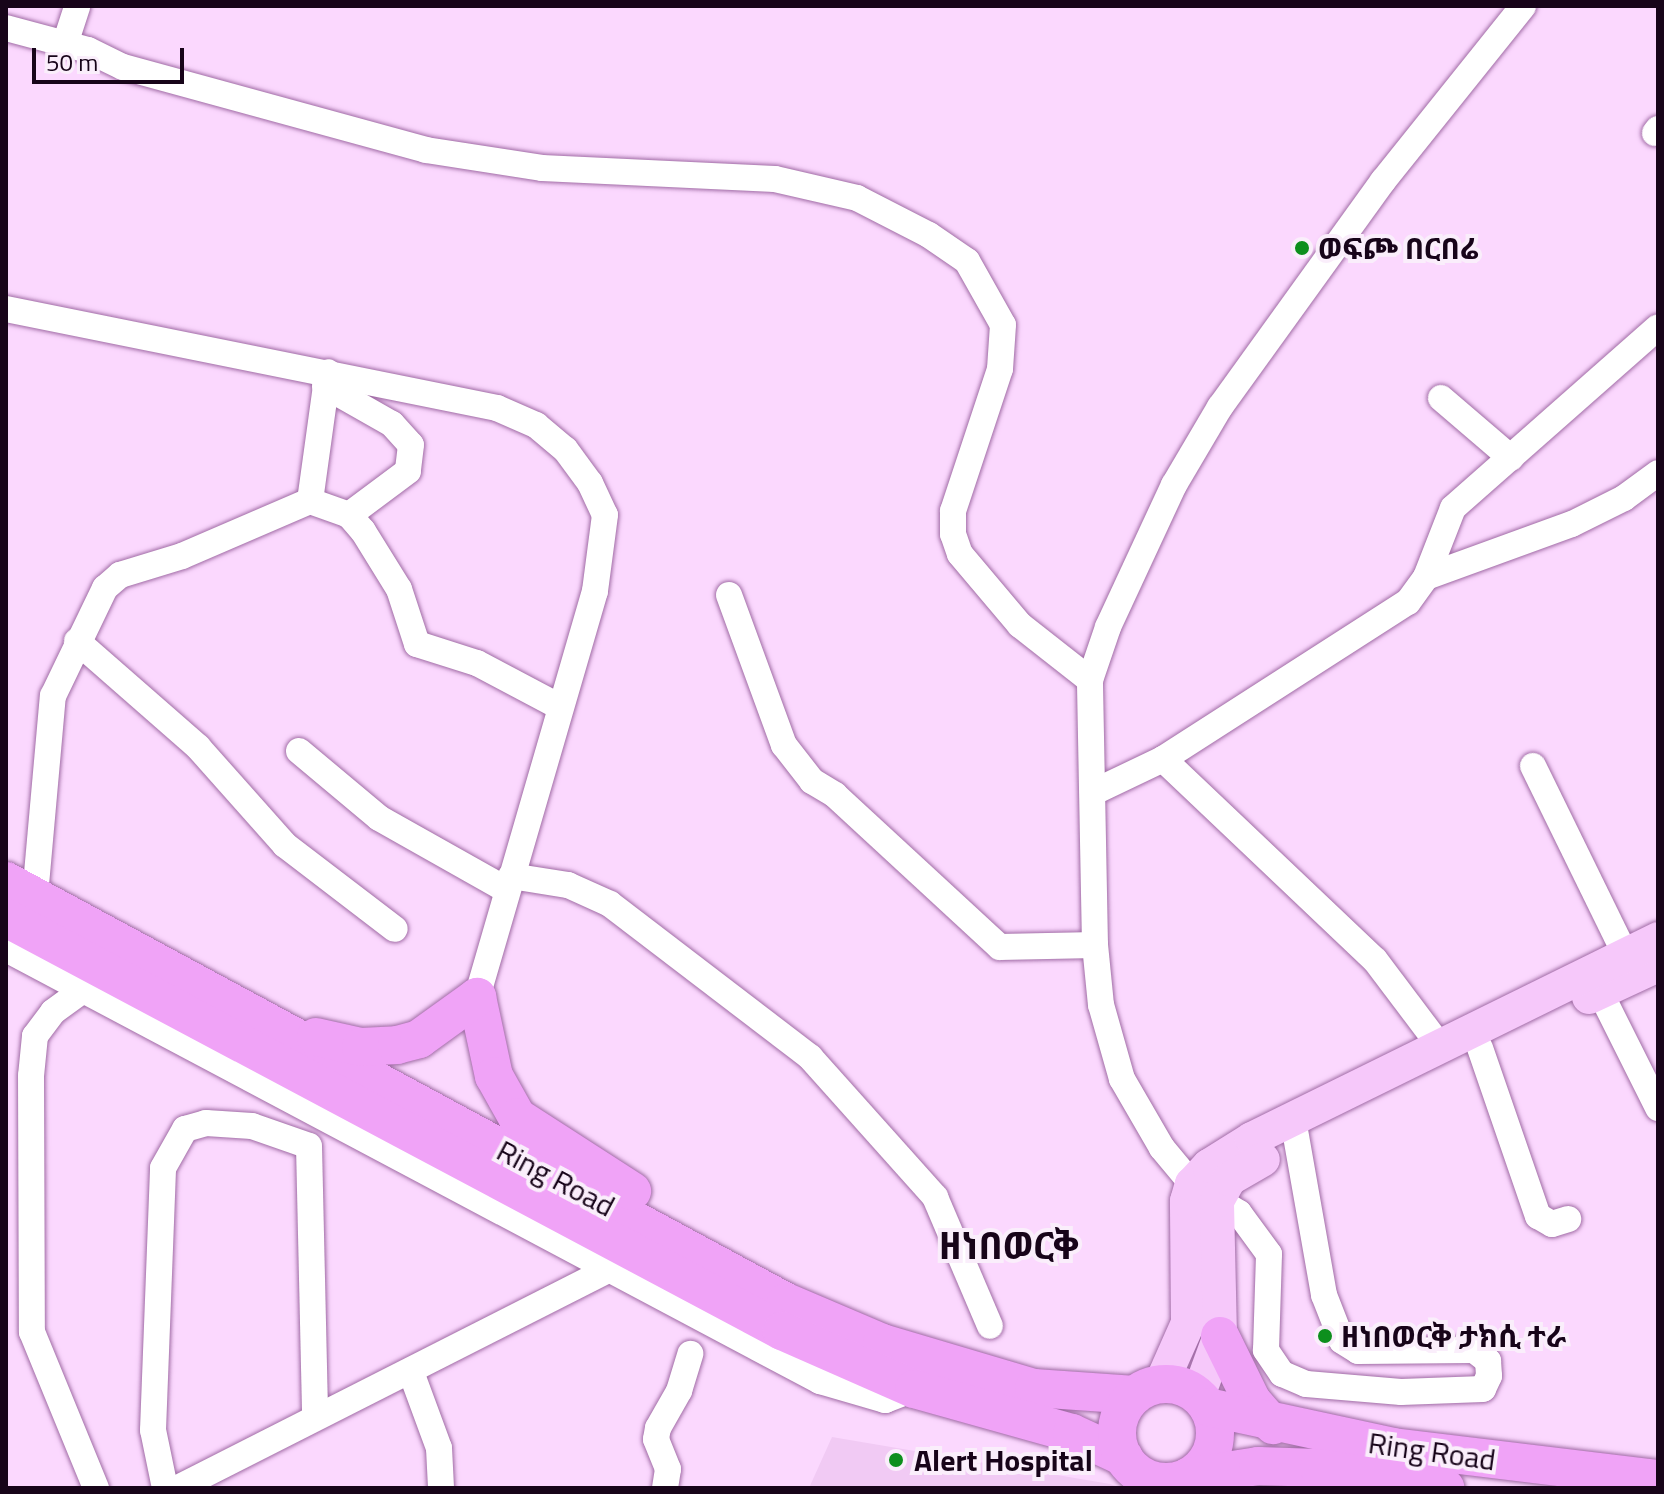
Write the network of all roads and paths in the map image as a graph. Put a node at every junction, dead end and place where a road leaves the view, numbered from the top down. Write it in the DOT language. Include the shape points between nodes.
graph roads {
  1 [pos="77,6"];
  2 [pos="1523,6"];
  3 [pos="6,28"];
  4 [pos="65,44"];
  5 [pos="6,309"];
  6 [pos="1658,327"];
  7 [pos="326,379"];
  8 [pos="1441,398"];
  9 [pos="1511,458"];
  10 [pos="1658,473"];
  11 [pos="310,501"];
  12 [pos="349,515"];
  13 [pos="1426,577"];
  14 [pos="729,595"];
  15 [pos="77,641"];
  16 [pos="1090,680"];
  17 [pos="560,707"];
  18 [pos="299,751"];
  19 [pos="1163,759"];
  20 [pos="1533,766"];
  21 [pos="1094,792"];
  22 [pos="509,883"];
  23 [pos="16,898"];
  24 [pos="395,929"];
  25 [pos="1658,939"];
  26 [pos="1095,945"];
  27 [pos="6,949"];
  28 [pos="1625,954"];
  29 [pos="1658,965"];
  30 [pos="83,990"];
  31 [pos="1600,992"];
  32 [pos="477,997"];
  33 [pos="250,1015"];
  34 [pos="1439,1045"];
  35 [pos="1480,1048"];
  36 [pos="1658,1108"];
  37 [pos="1296,1130"];
  38 [pos="1205,1192"];
  39 [pos="1568,1219"];
  40 [pos="608,1270"];
  41 [pos="990,1326"];
  42 [pos="1220,1336"];
  43 [pos="690,1354"];
  44 [pos="946,1364"];
  45 [pos="411,1372"];
  46 [pos="914,1389"];
  47 [pos="1148,1390"];
  48 [pos="1203,1402"];
  49 [pos="315,1416"];
  50 [pos="1273,1425"];
  51 [pos="221,1462"];
  52 [pos="1154,1477"];
  53 [pos="1650,1478"];
  54 [pos="96,1488"];
  55 [pos="165,1488"];
  56 [pos="178,1488"];
  57 [pos="209,1488"];
  58 [pos="441,1488"];
  59 [pos="665,1488"];
  60 [pos="1445,1488"];
  1 -- 4 [label="street"];
  2 -- 16 [label="street" via="1383,181 1220,407 1174,485 1108,627"];
  3 -- 4 [label="street"];
  4 -- 16 [label="street" via="123,67 426,150 542,168 775,179 857,198 929,235 967,261 1003,325 1000,369 953,511 960,554 1020,625"];
  5 -- 7 [label="street"];
  6 -- 9 [label="street"];
  7 -- 11 [label="street"];
  7 -- 12 [label="street" via="392,424 411,445 408,471"];
  7 -- 17 [label="street" via="497,408 536,425 565,449 590,483 605,515 602,556"];
  8 -- 9 [label="street"];
  9 -- 13 [label="street" via="1453,508"];
  10 -- 13 [label="street" via="1624,498 1572,524"];
  11 -- 12 [label="street"];
  11 -- 15 [label="street" via="182,556 120,575 105,588"];
  12 -- 17 [label="street" via="399,589 417,644 477,663"];
  13 -- 19 [label="street" via="1408,602"];
  14 -- 26 [label="street" via="784,745 812,781 835,795 1000,947"];
  15 -- 23 [label="street" via="53,696"];
  15 -- 24 [label="street" via="198,747 285,845"];
  16 -- 21 [label="street"];
  17 -- 22 [label="street"];
  18 -- 22 [label="street" via="379,818"];
  19 -- 21 [label="street"];
  19 -- 34 [label="street" via="1375,960"];
  20 -- 28 [label="street"];
  21 -- 26 [label="street"];
  22 -- 32 [label="street"];
  22 -- 41 [label="street" via="568,885 610,904 810,1057 935,1197"];
  23 -- 33 [label="highway, Ring Road"];
  23 -- 46 [label="highway, Ring Road" via="768,1324"];
  25 -- 28 [label="main road"];
  26 -- 38 [label="street" via="1101,1005 1122,1079 1139,1113"];
  27 -- 30 [label="street"];
  28 -- 34 [label="main road"];
  29 -- 31 [label="main road"];
  30 -- 40 [label="street"];
  30 -- 54 [label="street" via="53,1012 35,1036 32,1318 49,1381"];
  31 -- 35 [label="main road"];
  31 -- 36 [label="street"];
  32 -- 33 [label="highway" via="430,1033 397,1045 339,1044"];
  32 -- 44 [label="highway" via="494,1076 517,1117 789,1278 915,1335"];
  33 -- 44 [label="highway, Ring Road" via="786,1302"];
  34 -- 37 [label="main road"];
  35 -- 37 [label="main road"];
  35 -- 39 [label="street" via="1538,1216 1552,1224"];
  37 -- 38 [label="main road" via="1209,1166"];
  37 -- 38 [label="street" via="1324,1295 1342,1341 1358,1351 1474,1350 1488,1361 1483,1389 1401,1392 1306,1384 1282,1374 1266,1350 1269,1254 1256,1230"];
  38 -- 42 [label="main road"];
  38 -- 47 [label="main road" via="1187,1201 1188,1323"];
  40 -- 45 [label="street"];
  40 -- 46 [label="street" via="820,1381 885,1400"];
  42 -- 48 [label="main road"];
  42 -- 50 [label="highway" via="1252,1401"];
  43 -- 59 [label="street" via="679,1391 658,1428 656,1439 668,1469"];
  44 -- 47 [label="highway, Ring Road" via="1061,1393"];
  45 -- 49 [label="street"];
  45 -- 58 [label="street" via="439,1448"];
  46 -- 52 [label="highway, Ring Road" via="1072,1433"];
  47 -- 48 [label="highway"];
  47 -- 52 [label="highway" via="1118,1424"];
  48 -- 50 [label="highway, Ring Road"];
  48 -- 52 [label="highway" via="1215,1438 1201,1467"];
  49 -- 51 [label="street"];
  49 -- 55 [label="street" via="309,1146 252,1126 206,1123 185,1129 163,1168 153,1430"];
  50 -- 53 [label="highway, Ring Road" via="1393,1447"];
  51 -- 56 [label="street"];
  51 -- 57 [label="street"];
  52 -- 60 [label="highway, Ring Road" via="1288,1467"];
}
